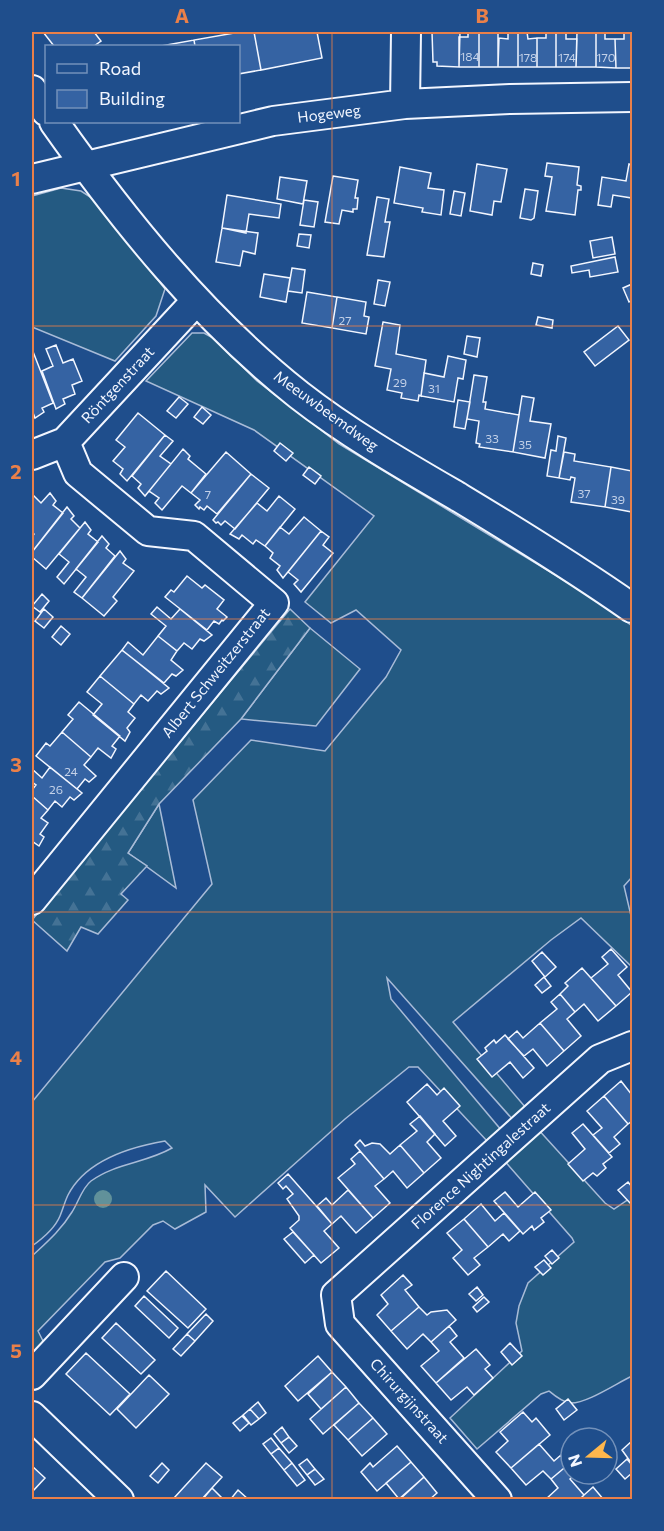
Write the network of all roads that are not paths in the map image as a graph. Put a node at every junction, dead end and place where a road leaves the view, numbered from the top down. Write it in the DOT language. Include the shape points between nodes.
graph roads {
  1 [pos="406,32"];
  2 [pos="32,90"];
  3 [pos="633,97"];
  4 [pos="405,104"];
  5 [pos="45,110"];
  6 [pos="55,123"];
  7 [pos="85,165"];
  8 [pos="32,179"];
  9 [pos="196,301"];
  10 [pos="65,442"];
  11 [pos="32,455"];
  12 [pos="633,608"];
  13 [pos="32,900"];
  14 [pos="633,1046"];
  15 [pos="124,1277"];
  16 [pos="336,1295"];
  17 [pos="32,1375"];
  18 [pos="32,1416"];
  19 [pos="119,1500"];
  20 [pos="497,1500"];
  1 -- 4 [label="street"];
  2 -- 5 [label="street"];
  3 -- 4 [label="street, Hogeweg"];
  4 -- 7 [label="street, Hogeweg" via="273,121"];
  6 -- 7 [label="street, Meeuwbeemdweg"];
  7 -- 8 [label="street, Hogeweg"];
  7 -- 9 [label="street, Meeuwbeemdweg"];
  9 -- 10 [label="street, Röntgenstraat"];
  9 -- 12 [label="street, Meeuwbeemdweg" via="299,395 368,444"];
  10 -- 11 [label="street, Röntgenstraat"];
  10 -- 13 [label="street, Albert Schweitzerstraat" via="78,473 148,531 194,536 274,603"];
  14 -- 16 [label="street, Florence Nightingalestraat" via="600,1059"];
  15 -- 17 [label="street"];
  16 -- 20 [label="street, Chirurgijnstraat" via="340,1324"];
  18 -- 19 [label="street"];
}
